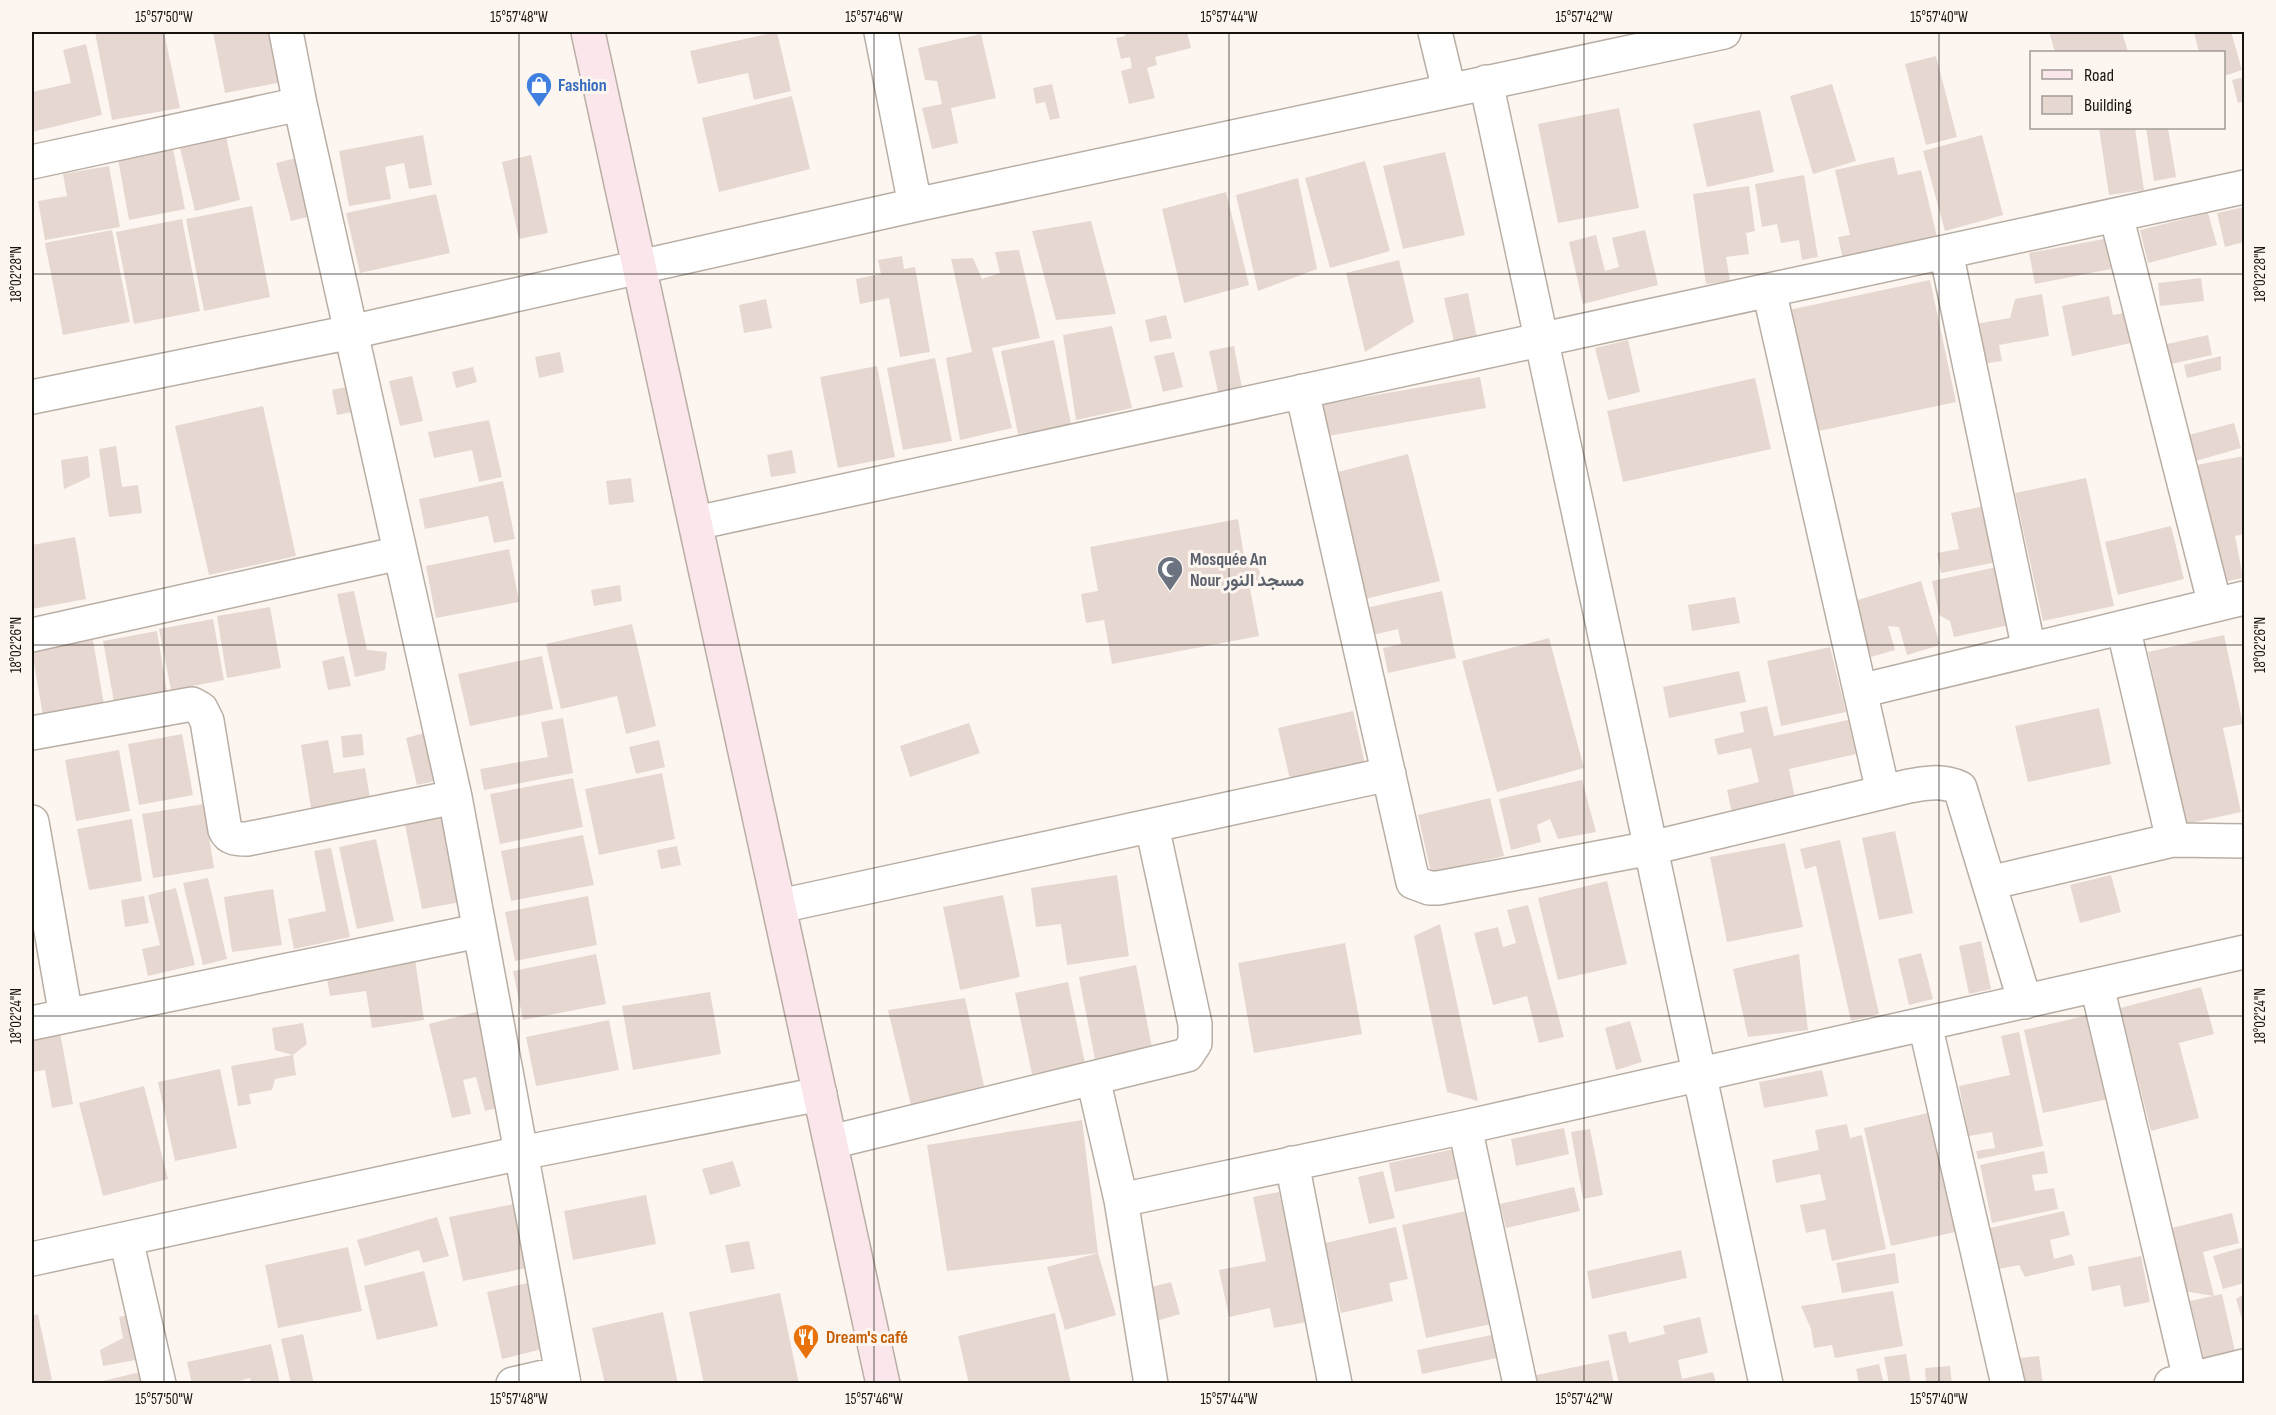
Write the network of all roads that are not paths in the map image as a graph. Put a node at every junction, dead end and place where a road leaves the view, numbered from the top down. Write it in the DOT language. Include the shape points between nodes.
graph roads {
  1 [pos="286,32"];
  2 [pos="588,32"];
  3 [pos="881,32"];
  4 [pos="1435,32"];
  5 [pos="1724,32"];
  6 [pos="1486,82"];
  7 [pos="1449,90"];
  8 [pos="300,104"];
  9 [pos="32,162"];
  10 [pos="2244,187"];
  11 [pos="915,205"];
  12 [pos="2116,215"];
  13 [pos="1946,252"];
  14 [pos="640,267"];
  15 [pos="1769,290"];
  16 [pos="351,332"];
  17 [pos="1542,339"];
  18 [pos="1302,391"];
  19 [pos="32,397"];
  20 [pos="696,523"];
  21 [pos="400,553"];
  22 [pos="2230,602"];
  23 [pos="2123,627"];
  24 [pos="32,635"];
  25 [pos="2029,650"];
  26 [pos="1860,691"];
  27 [pos="32,733"];
  28 [pos="1389,774"];
  29 [pos="1883,792"];
  30 [pos="455,797"];
  31 [pos="32,822"];
  32 [pos="1152,826"];
  33 [pos="2173,840"];
  34 [pos="2244,841"];
  35 [pos="1651,848"];
  36 [pos="1989,883"];
  37 [pos="780,906"];
  38 [pos="478,931"];
  39 [pos="2244,952"];
  40 [pos="2097,986"];
  41 [pos="2025,1002"];
  42 [pos="66,1016"];
  43 [pos="32,1023"];
  44 [pos="1925,1024"];
  45 [pos="1700,1075"];
  46 [pos="1093,1078"];
  47 [pos="820,1094"];
  48 [pos="1465,1127"];
  49 [pos="831,1143"];
  50 [pos="521,1152"];
  51 [pos="1292,1163"];
  52 [pos="1121,1200"];
  53 [pos="126,1239"];
  54 [pos="32,1259"];
  55 [pos="2244,1366"];
  56 [pos="562,1378"];
  57 [pos="2181,1381"];
  58 [pos="159,1383"];
  59 [pos="513,1383"];
  60 [pos="883,1383"];
  61 [pos="1151,1383"];
  62 [pos="1335,1383"];
  63 [pos="1520,1383"];
  64 [pos="1766,1383"];
  65 [pos="2008,1383"];
  1 -- 8 [label="street"];
  2 -- 14 [label="street"];
  3 -- 11 [label="street"];
  4 -- 7 [label="street"];
  5 -- 6 [label="street"];
  6 -- 7 [label="street"];
  6 -- 17 [label="street"];
  7 -- 11 [label="street"];
  8 -- 9 [label="street"];
  8 -- 16 [label="street"];
  10 -- 12 [label="street"];
  11 -- 14 [label="street"];
  12 -- 13 [label="street"];
  12 -- 22 [label="street"];
  13 -- 15 [label="street"];
  13 -- 25 [label="street"];
  14 -- 16 [label="street"];
  14 -- 20 [label="street"];
  15 -- 17 [label="street"];
  15 -- 26 [label="street"];
  16 -- 19 [label="street"];
  16 -- 21 [label="street"];
  17 -- 18 [label="street"];
  17 -- 35 [label="street"];
  18 -- 20 [label="street"];
  18 -- 28 [label="street"];
  20 -- 37 [label="street"];
  21 -- 24 [label="street"];
  21 -- 30 [label="street"];
  22 -- 23 [label="street"];
  23 -- 25 [label="street"];
  23 -- 33 [label="street"];
  25 -- 26 [label="street"];
  26 -- 29 [label="street"];
  27 -- 30 [label="street" via="192,704 201,709 207,721 225,830 234,838"];
  28 -- 32 [label="street"];
  28 -- 35 [label="street" via="1413,882 1429,888"];
  29 -- 35 [label="street"];
  29 -- 36 [label="street" via="1937,782 1960,788"];
  30 -- 38 [label="street"];
  31 -- 42 [label="street"];
  32 -- 37 [label="street"];
  32 -- 46 [label="street" via="1195,1024 1195,1043 1187,1055"];
  33 -- 34 [label="street"];
  33 -- 36 [label="street"];
  35 -- 45 [label="street"];
  36 -- 41 [label="street"];
  37 -- 47 [label="street"];
  38 -- 42 [label="street"];
  38 -- 50 [label="street"];
  39 -- 40 [label="street"];
  40 -- 41 [label="street"];
  40 -- 57 [label="street"];
  41 -- 44 [label="street"];
  42 -- 43 [label="street"];
  44 -- 45 [label="street"];
  44 -- 65 [label="street"];
  45 -- 48 [label="street"];
  45 -- 64 [label="street"];
  46 -- 49 [label="street"];
  46 -- 52 [label="street"];
  47 -- 49 [label="street"];
  47 -- 50 [label="street"];
  48 -- 51 [label="street"];
  48 -- 63 [label="street"];
  49 -- 60 [label="street"];
  50 -- 53 [label="street"];
  50 -- 56 [label="street"];
  51 -- 52 [label="street"];
  51 -- 62 [label="street"];
  52 -- 61 [label="street"];
  53 -- 54 [label="street"];
  53 -- 58 [label="street"];
  55 -- 57 [label="street"];
  56 -- 59 [label="street"];
}
